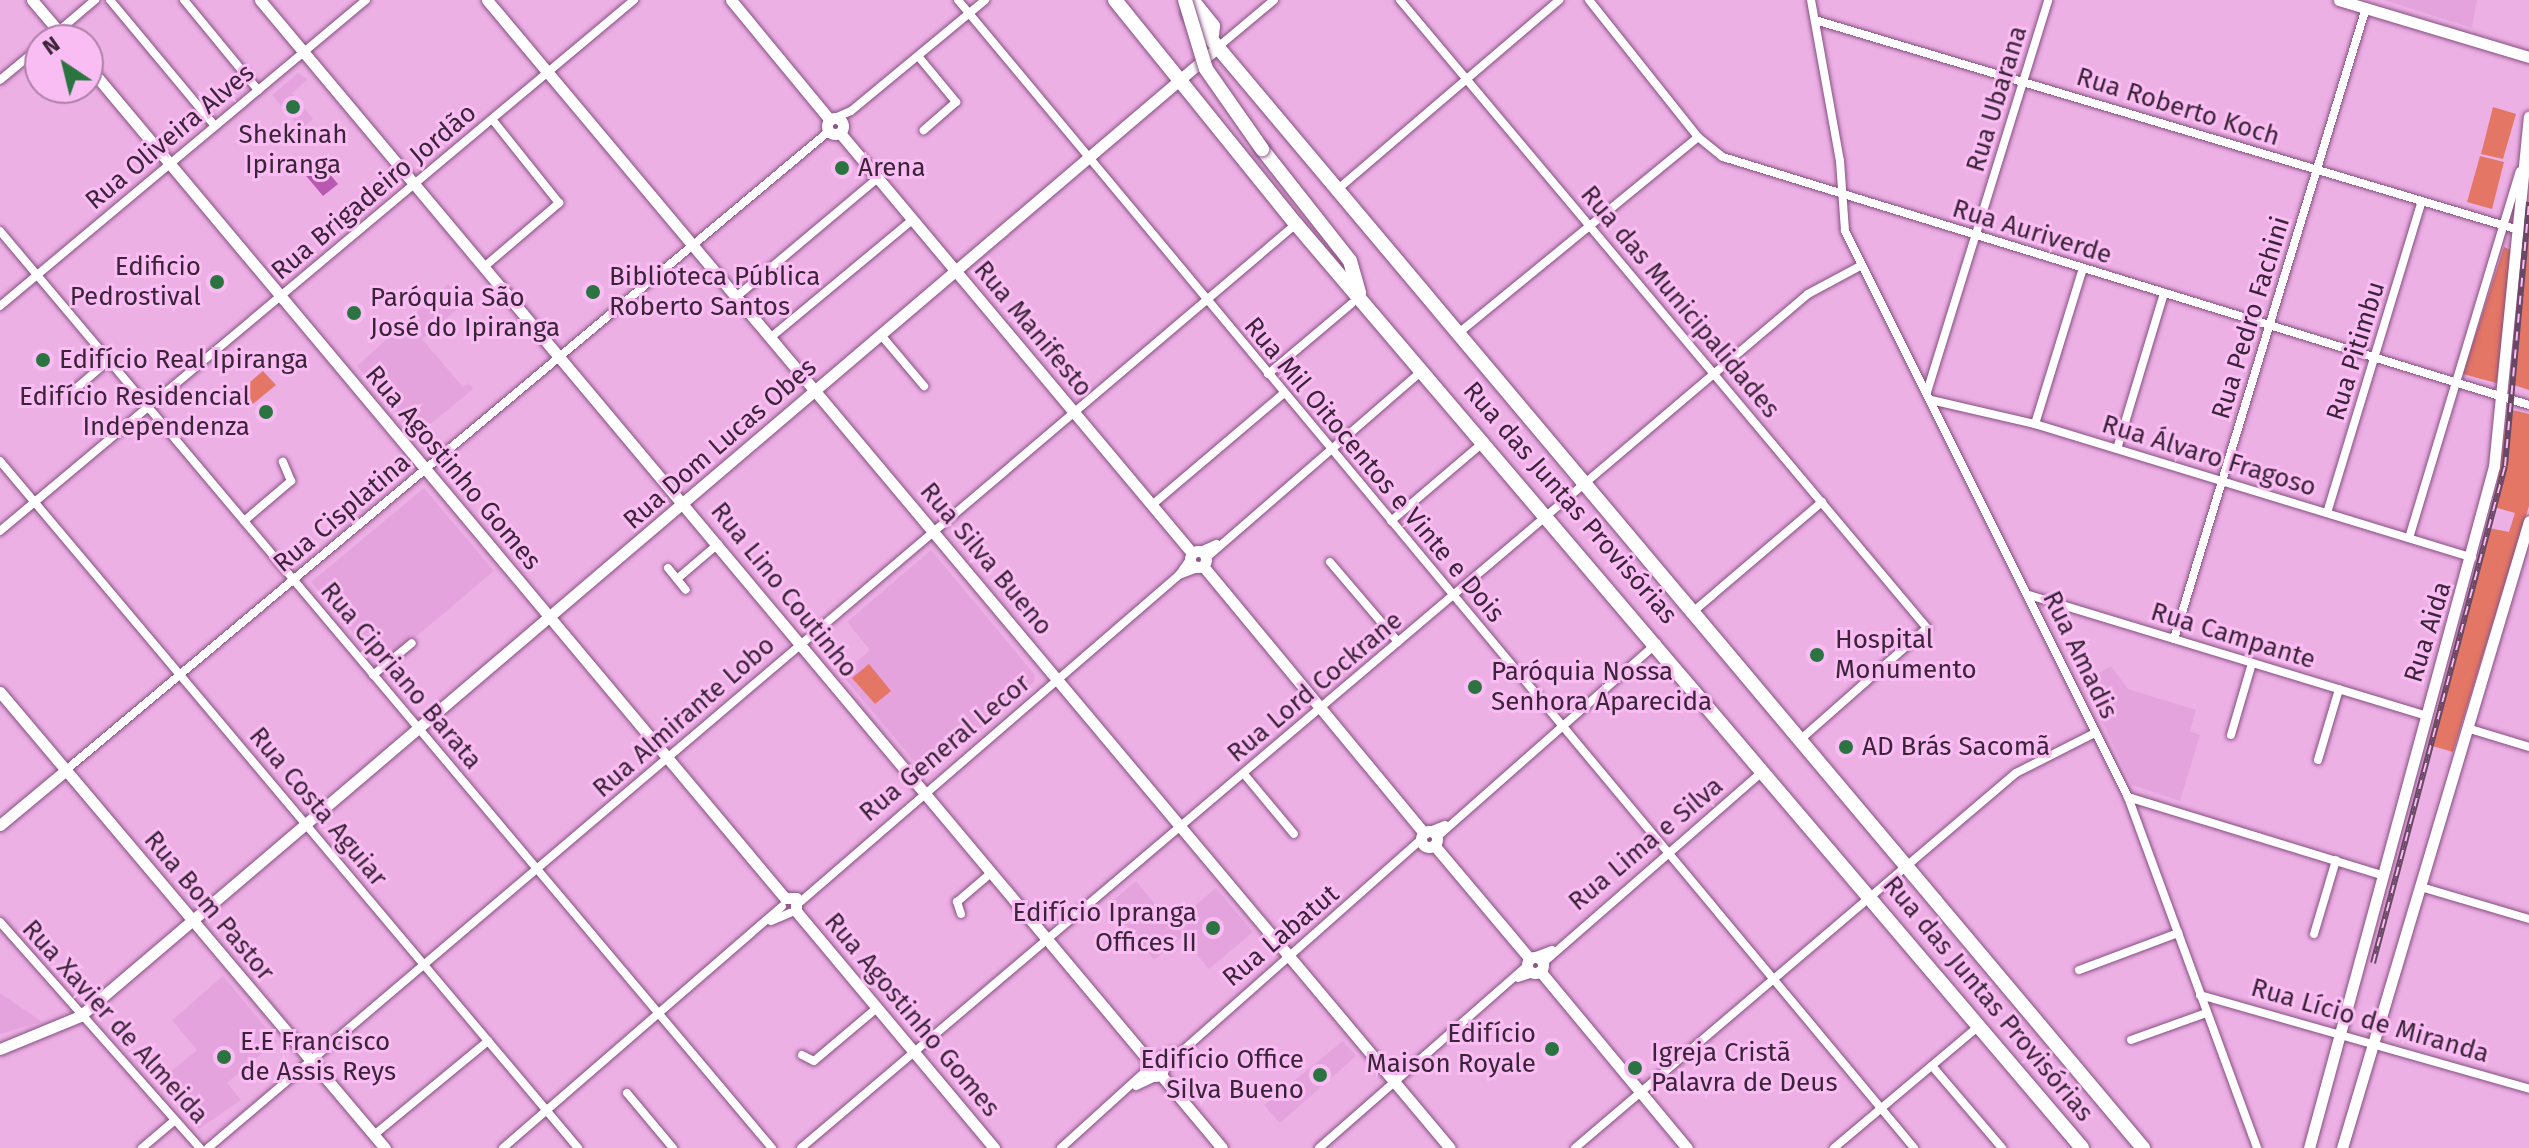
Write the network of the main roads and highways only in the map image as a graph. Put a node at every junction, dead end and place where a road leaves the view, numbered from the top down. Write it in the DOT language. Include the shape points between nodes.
graph roads {
  1 [pos="1115,0"];
  2 [pos="1182,0"];
  3 [pos="1192,0"];
  4 [pos="1213,47"];
  5 [pos="1355,301"];
  6 [pos="2082,1148"];
  7 [pos="2143,1148"];
  1 -- 5 [label="highway, Rua das Juntas Provisórias" via="1183,77"];
  2 -- 4 [label="highway, Rua das Juntas Provisórias"];
  2 -- 5 [label="highway, bridge" via="1206,69 1350,261"];
  3 -- 4 [label="highway" via="1213,26"];
  4 -- 7 [label="highway, Rua das Juntas Provisórias" via="1460,332 1582,486 1695,610 1904,870"];
  5 -- 6 [label="highway, Rua das Juntas Provisórias" via="1424,369 1551,512 1765,770 1876,893"];
}
